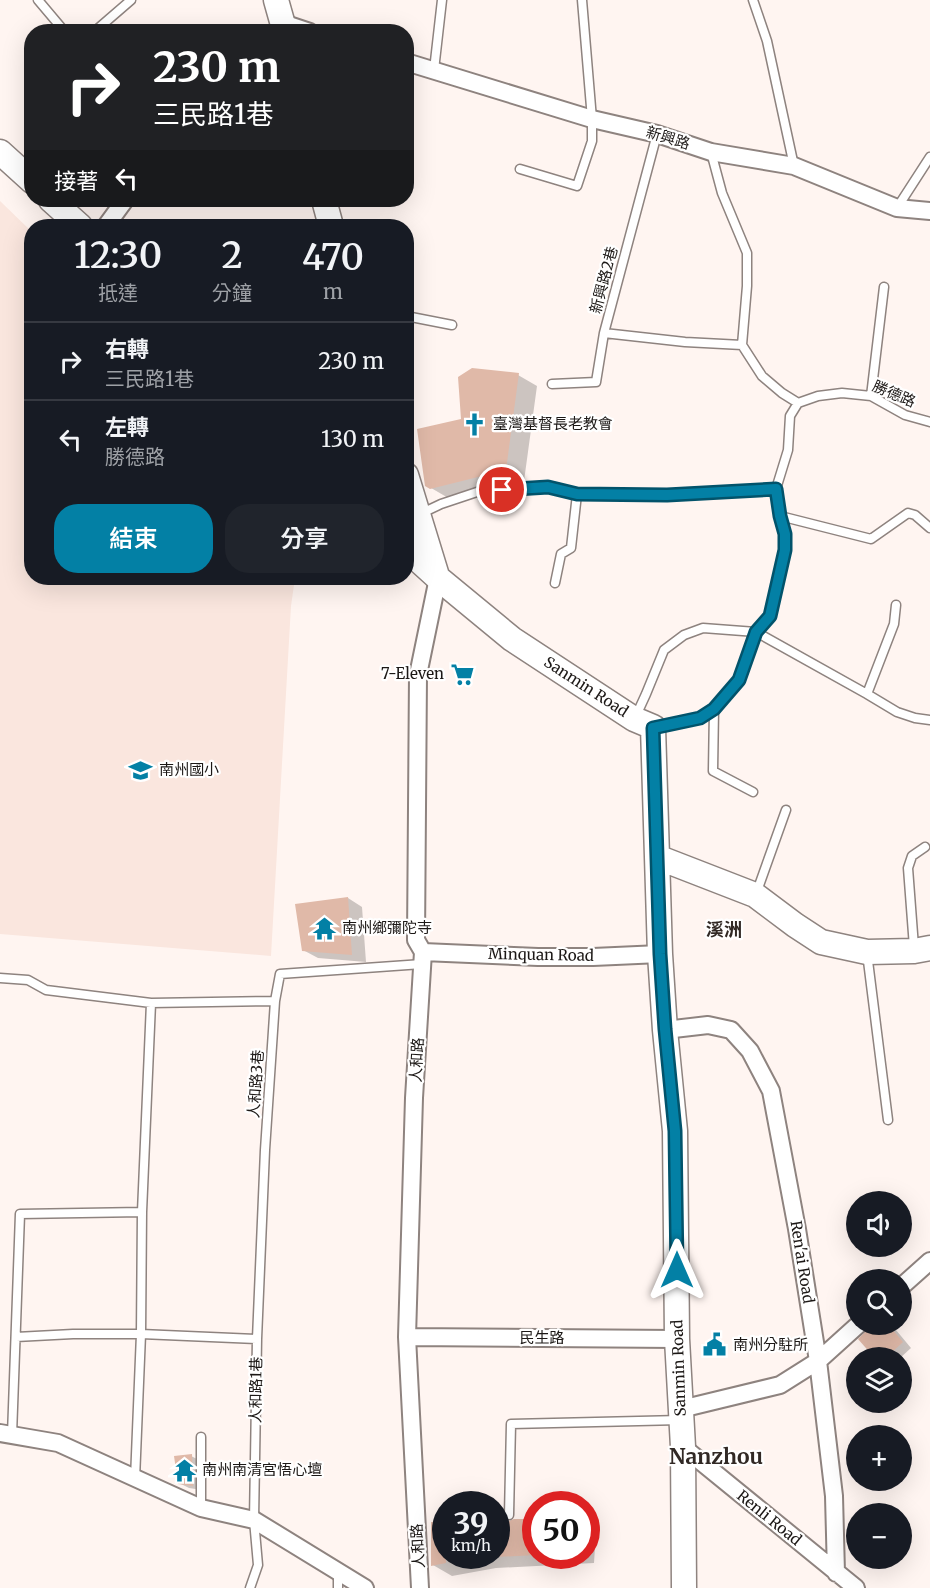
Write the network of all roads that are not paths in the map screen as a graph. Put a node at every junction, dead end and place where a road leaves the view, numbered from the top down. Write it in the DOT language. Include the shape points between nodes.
graph roads {
  1 [pos="38,0"];
  2 [pos="131,0"];
  3 [pos="276,0"];
  4 [pos="442,0"];
  5 [pos="582,0"];
  6 [pos="753,0"];
  7 [pos="58,24"];
  8 [pos="103,24"];
  9 [pos="280,24"];
  10 [pos="414,64"];
  11 [pos="434,70"];
  12 [pos="592,119"];
  13 [pos="657,134"];
  14 [pos="0,152"];
  15 [pos="711,152"];
  16 [pos="930,157"];
  17 [pos="794,166"];
  18 [pos="520,169"];
  19 [pos="24,174"];
  20 [pos="59,207"];
  21 [pos="897,208"];
  22 [pos="930,211"];
  23 [pos="72,219"];
  24 [pos="884,287"];
  25 [pos="414,318"];
  26 [pos="452,325"];
  27 [pos="604,333"];
  28 [pos="742,345"];
  29 [pos="552,384"];
  30 [pos="871,396"];
  31 [pos="798,403"];
  32 [pos="930,422"];
  33 [pos="776,489"];
  34 [pos="577,494"];
  35 [pos="414,501"];
  36 [pos="418,514"];
  37 [pos="780,516"];
  38 [pos="930,528"];
  39 [pos="414,556"];
  40 [pos="438,578"];
  41 [pos="555,583"];
  42 [pos="896,605"];
  43 [pos="756,632"];
  44 [pos="867,694"];
  45 [pos="714,709"];
  46 [pos="930,720"];
  47 [pos="644,723"];
  48 [pos="753,792"];
  49 [pos="786,810"];
  50 [pos="925,847"];
  51 [pos="657,857"];
  52 [pos="755,894"];
  53 [pos="922,950"];
  54 [pos="867,952"];
  55 [pos="660,954"];
  56 [pos="423,958"];
  57 [pos="0,978"];
  58 [pos="275,1001"];
  59 [pos="151,1003"];
  60 [pos="665,1029"];
  61 [pos="888,1120"];
  62 [pos="142,1212"];
  63 [pos="930,1261"];
  64 [pos="912,1277"];
  65 [pos="141,1334"];
  66 [pos="847,1335"];
  67 [pos="16,1337"];
  68 [pos="407,1337"];
  69 [pos="257,1339"];
  70 [pos="677,1340"];
  71 [pos="818,1361"];
  72 [pos="681,1414"];
  73 [pos="6,1434"];
  74 [pos="201,1437"];
  75 [pos="682,1447"];
  76 [pos="135,1479"];
  77 [pos="510,1491"];
  78 [pos="201,1508"];
  79 [pos="254,1520"];
  80 [pos="338,1570"];
  81 [pos="836,1573"];
  82 [pos="250,1588"];
  83 [pos="338,1588"];
  84 [pos="365,1588"];
  85 [pos="420,1588"];
  86 [pos="684,1588"];
  87 [pos="856,1588"];
  1 -- 7 [label="lane"];
  2 -- 8 [label="lane"];
  3 -- 9 [label="main road"];
  4 -- 11 [label="lane"];
  5 -- 12 [label="lane"];
  6 -- 17 [label="lane" via="767,41"];
  10 -- 11 [label="street, 新興路"];
  11 -- 12 [label="street, 新興路"];
  12 -- 13 [label="street, 新興路"];
  12 -- 18 [label="lane" via="592,141 577,186"];
  13 -- 15 [label="street, 新興路"];
  13 -- 27 [label="lane, 新興路2巷"];
  14 -- 19 [label="main road"];
  15 -- 17 [label="street, 新興路"];
  15 -- 28 [label="lane" via="722,193 747,253"];
  16 -- 21 [label="lane"];
  17 -- 21 [label="street, 新興路"];
  20 -- 23 [label="main road"];
  21 -- 22 [label="street, 新興路"];
  24 -- 30 [label="lane"];
  25 -- 26 [label="lane"];
  27 -- 28 [label="lane, 新興路2巷"];
  27 -- 29 [label="lane" via="596,382"];
  28 -- 31 [label="lane" via="762,376"];
  30 -- 31 [label="lane, 勝德路" via="842,393"];
  30 -- 32 [label="lane, 勝德路" via="905,416"];
  31 -- 33 [label="lane" via="790,416 788,450"];
  33 -- 34 [label="lane" via="667,495"];
  33 -- 37 [label="lane"];
  34 -- 36 [label="lane" via="548,487 480,491"];
  34 -- 41 [label="lane" via="571,548 561,554"];
  35 -- 36 [label="main road"];
  36 -- 40 [label="main road"];
  37 -- 38 [label="lane" via="871,539 908,513"];
  37 -- 43 [label="lane" via="785,550 770,616"];
  39 -- 40 [label="main road"];
  40 -- 47 [label="main road, Sanmin Road" via="512,639"];
  40 -- 56 [label="street, 人和路" via="418,675 416,940"];
  42 -- 44 [label="lane" via="894,624"];
  43 -- 44 [label="lane"];
  43 -- 45 [label="lane" via="739,680"];
  43 -- 47 [label="lane" via="703,628 684,635 664,650 646,694"];
  44 -- 46 [label="lane" via="897,712"];
  45 -- 47 [label="lane" via="700,718"];
  45 -- 48 [label="lane" via="713,771"];
  47 -- 51 [label="main road, Sanmin Road"];
  49 -- 52 [label="lane"];
  50 -- 53 [label="lane" via="912,856 908,868"];
  51 -- 52 [label="main road"];
  51 -- 55 [label="main road, Sanmin Road"];
  52 -- 54 [label="main road" via="821,942"];
  53 -- 54 [label="main road"];
  54 -- 61 [label="lane"];
  55 -- 56 [label="street, Minquan Road"];
  55 -- 60 [label="main road, Sanmin Road"];
  56 -- 58 [label="lane, 人和路3巷" via="280,974"];
  56 -- 68 [label="street, 人和路" via="414,1098"];
  57 -- 59 [label="lane" via="28,980 46,990"];
  58 -- 59 [label="lane"];
  58 -- 69 [label="lane, 人和路3巷"];
  59 -- 62 [label="lane"];
  60 -- 70 [label="main road, Sanmin Road" via="675,1131"];
  60 -- 71 [label="street, Ren'ai Road" via="708,1025 731,1030 750,1051 771,1090"];
  62 -- 65 [label="lane"];
  62 -- 67 [label="lane" via="20,1215"];
  63 -- 64 [label="street"];
  65 -- 67 [label="lane, 人和路1巷"];
  65 -- 69 [label="lane, 人和路1巷"];
  65 -- 76 [label="lane"];
  66 -- 71 [label="street"];
  67 -- 73 [label="lane"];
  68 -- 70 [label="street, 民生路"];
  68 -- 85 [label="street, 人和路"];
  69 -- 79 [label="lane, 人和路1巷"];
  70 -- 72 [label="main road, Sanmin Road"];
  71 -- 72 [label="street" via="780,1385"];
  71 -- 81 [label="street, Ren'ai Road" via="834,1496"];
  72 -- 75 [label="main road, Sanmin Road"];
  72 -- 77 [label="lane" via="511,1424"];
  73 -- 76 [label="street" via="58,1443"];
  74 -- 78 [label="lane"];
  75 -- 81 [label="street, Renli Road"];
  75 -- 86 [label="main road, Sanmin Road"];
  76 -- 78 [label="street"];
  78 -- 79 [label="street"];
  79 -- 80 [label="street"];
  79 -- 82 [label="lane, 人和路1巷" via="258,1565"];
  80 -- 83 [label="lane"];
  80 -- 84 [label="street"];
  81 -- 87 [label="street, Renli Road"];
}
